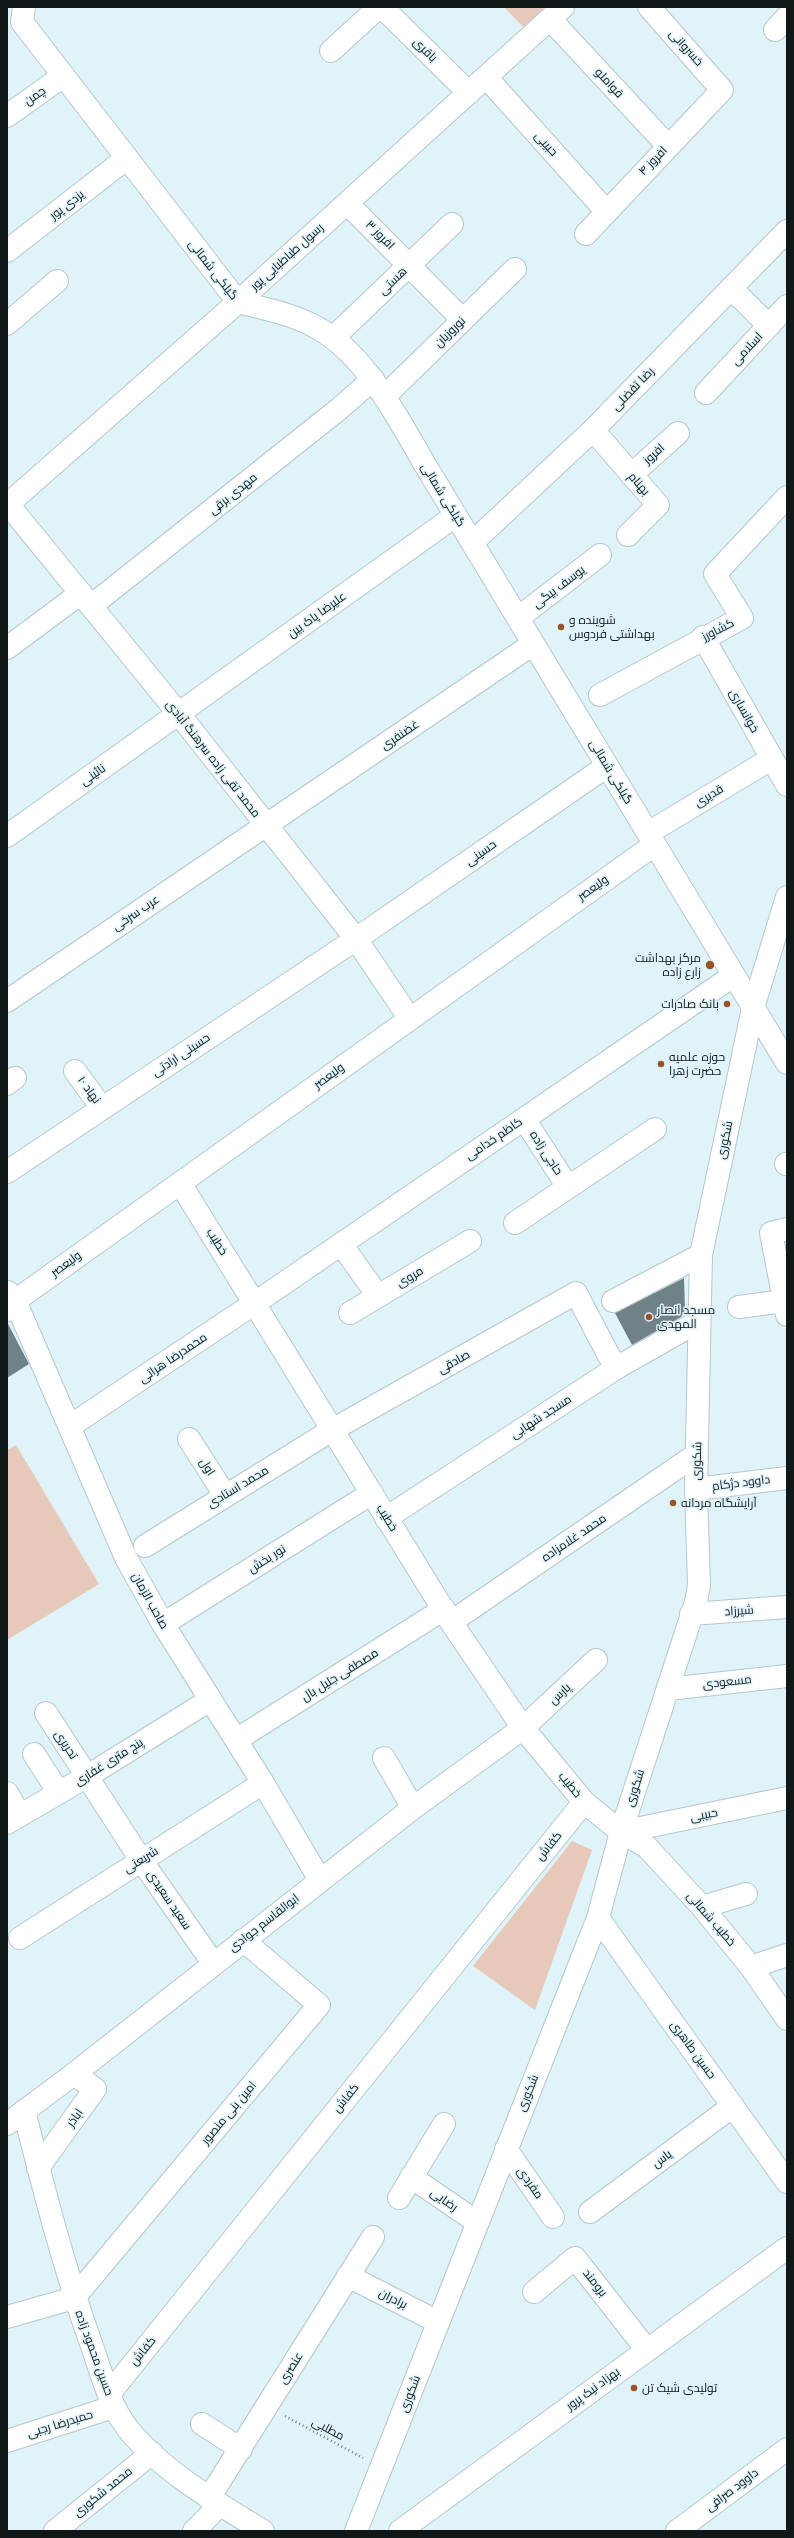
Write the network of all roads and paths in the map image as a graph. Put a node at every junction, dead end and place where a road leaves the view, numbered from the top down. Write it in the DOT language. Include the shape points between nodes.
graph roads {
  1 [pos="24,7"];
  2 [pos="381,7"];
  3 [pos="649,7"];
  4 [pos="557,13"];
  5 [pos="331,51"];
  6 [pos="63,76"];
  7 [pos="486,77"];
  8 [pos="722,90"];
  9 [pos="469,93"];
  10 [pos="7,116"];
  11 [pos="668,146"];
  12 [pos="127,158"];
  13 [pos="347,202"];
  14 [pos="606,211"];
  15 [pos="452,224"];
  16 [pos="787,231"];
  17 [pos="586,234"];
  18 [pos="7,251"];
  19 [pos="409,265"];
  20 [pos="515,269"];
  21 [pos="57,281"];
  22 [pos="731,288"];
  23 [pos="238,302"];
  24 [pos="787,306"];
  25 [pos="463,320"];
  26 [pos="7,324"];
  27 [pos="769,326"];
  28 [pos="333,338"];
  29 [pos="379,387"];
  30 [pos="706,393"];
  31 [pos="593,430"];
  32 [pos="678,433"];
  33 [pos="631,475"];
  34 [pos="787,497"];
  35 [pos="7,504"];
  36 [pos="455,516"];
  37 [pos="628,535"];
  38 [pos="473,542"];
  39 [pos="600,555"];
  40 [pos="86,600"];
  41 [pos="518,618"];
  42 [pos="703,637"];
  43 [pos="533,644"];
  44 [pos="7,648"];
  45 [pos="600,695"];
  46 [pos="179,714"];
  47 [pos="771,759"];
  48 [pos="607,766"];
  49 [pos="787,785"];
  50 [pos="266,826"];
  51 [pos="7,836"];
  52 [pos="651,839"];
  53 [pos="787,897"];
  54 [pos="356,939"];
  55 [pos="733,976"];
  56 [pos="7,1001"];
  57 [pos="753,1008"];
  58 [pos="410,1018"];
  59 [pos="784,1053"];
  60 [pos="75,1071"];
  61 [pos="102,1108"];
  62 [pos="524,1119"];
  63 [pos="655,1129"];
  64 [pos="7,1172"];
  65 [pos="180,1182"];
  66 [pos="568,1187"];
  67 [pos="515,1223"];
  68 [pos="787,1230"];
  69 [pos="470,1242"];
  70 [pos="341,1244"];
  71 [pos="700,1255"];
  72 [pos="378,1296"];
  73 [pos="10,1301"];
  74 [pos="613,1301"];
  75 [pos="255,1303"];
  76 [pos="739,1307"];
  77 [pos="786,1308"];
  78 [pos="350,1313"];
  79 [pos="699,1321"];
  80 [pos="618,1367"];
  81 [pos="70,1426"];
  82 [pos="332,1430"];
  83 [pos="188,1439"];
  84 [pos="697,1454"];
  85 [pos="787,1478"];
  86 [pos="696,1488"];
  87 [pos="372,1493"];
  88 [pos="225,1495"];
  89 [pos="386,1518"];
  90 [pos="144,1546"];
  91 [pos="787,1607"];
  92 [pos="692,1614"];
  93 [pos="447,1615"];
  94 [pos="163,1624"];
  95 [pos="596,1660"];
  96 [pos="787,1676"];
  97 [pos="668,1689"];
  98 [pos="210,1700"];
  99 [pos="46,1713"];
  100 [pos="523,1728"];
  101 [pos="236,1740"];
  102 [pos="34,1754"];
  103 [pos="384,1758"];
  104 [pos="86,1777"];
  105 [pos="263,1783"];
  106 [pos="7,1793"];
  107 [pos="59,1793"];
  108 [pos="787,1798"];
  109 [pos="584,1802"];
  110 [pos="412,1808"];
  111 [pos="14,1819"];
  112 [pos="621,1832"];
  113 [pos="142,1860"];
  114 [pos="320,1880"];
  115 [pos="746,1894"];
  116 [pos="702,1907"];
  117 [pos="598,1918"];
  118 [pos="20,1938"];
  119 [pos="243,1940"];
  120 [pos="787,1954"];
  121 [pos="213,1963"];
  122 [pos="751,1967"];
  123 [pos="787,2019"];
  124 [pos="74,2074"];
  125 [pos="733,2106"];
  126 [pos="15,2117"];
  127 [pos="444,2124"];
  128 [pos="506,2149"];
  129 [pos="38,2168"];
  130 [pos="411,2177"];
  131 [pos="787,2182"];
  132 [pos="398,2198"];
  133 [pos="590,2212"];
  134 [pos="554,2217"];
  135 [pos="477,2222"];
  136 [pos="373,2237"];
  137 [pos="787,2248"];
  138 [pos="348,2276"];
  139 [pos="534,2292"];
  140 [pos="74,2298"];
  141 [pos="7,2316"];
  142 [pos="438,2322"];
  143 [pos="647,2350"];
  144 [pos="111,2401"];
  145 [pos="267,2406"];
  146 [pos="202,2424"];
  147 [pos="7,2440"];
  148 [pos="240,2448"];
  149 [pos="787,2449"];
  150 [pos="152,2453"];
  151 [pos="381,2468"];
  152 [pos="214,2501"];
  153 [pos="55,2531"];
  154 [pos="194,2531"];
  155 [pos="263,2531"];
  156 [pos="356,2531"];
  157 [pos="400,2531"];
  158 [pos="678,2531"];
  1 -- 6 [label="street, گيلکی شمالی" via="22,22"];
  2 -- 5 [label="street"];
  2 -- 9 [label="street, باقری"];
  3 -- 8 [label="street, خسروانی"];
  4 -- 7 [label="street, رسول طباطبایی پور"];
  4 -- 11 [label="street, قواملو"];
  6 -- 10 [label="street, چمن"];
  6 -- 12 [label="street, گيلکی شمالی"];
  7 -- 9 [label="street, رسول طباطبایی پور"];
  7 -- 14 [label="street, حبیبی"];
  8 -- 11 [label="street, افروز ۴"];
  9 -- 13 [label="street, رسول طباطبایی پور"];
  11 -- 14 [label="street, افروز ۴"];
  12 -- 18 [label="street, یزدی پور"];
  12 -- 23 [label="street, گيلکی شمالی"];
  13 -- 19 [label="street, افروز ۳"];
  13 -- 23 [label="street, رسول طباطبایی پور"];
  14 -- 17 [label="street, افروز ۴"];
  15 -- 19 [label="street, هستی"];
  16 -- 22 [label="street, رضا تفضلی"];
  19 -- 25 [label="street, افروز ۳"];
  19 -- 28 [label="street, هستی"];
  20 -- 25 [label="street, نوروزیان"];
  21 -- 26 [label="street"];
  22 -- 27 [label="street"];
  22 -- 31 [label="street, رضا تفضلی"];
  23 -- 28 [label="street, گيلکی شمالی" via="286,314 312,325"];
  23 -- 35 [label="street, رسول طباطبایی پور"];
  24 -- 27 [label="street, اسلامی"];
  25 -- 29 [label="street, نوروزیان"];
  27 -- 30 [label="street, اسلامی"];
  28 -- 29 [label="street, گيلکی شمالی"];
  29 -- 36 [label="street, گيلکی شمالی"];
  29 -- 40 [label="street, مهدی برقی" via="339,409"];
  31 -- 33 [label="street, بهنام"];
  31 -- 38 [label="street, رضا تفضلی"];
  32 -- 33 [label="street, افروز"];
  33 -- 37 [label="street, بهنام" via="658,505"];
  34 -- 42 [label="street, کشاورز" via="715,574 742,618"];
  35 -- 40 [label="street, محمد تقی زاده سرهنگ آبادی"];
  36 -- 38 [label="street, گيلکی شمالی"];
  36 -- 46 [label="street, علیرضا پاک بین"];
  38 -- 41 [label="street, گيلکی شمالی"];
  39 -- 41 [label="street, یوسف بیگی"];
  40 -- 44 [label="street, مهدی برقی"];
  40 -- 46 [label="street, محمد تقی زاده سرهنگ آبادی"];
  41 -- 43 [label="street, گيلکی شمالی"];
  42 -- 45 [label="street, کشاورز"];
  42 -- 47 [label="street, خوانساری"];
  43 -- 48 [label="street, گيلکی شمالی"];
  43 -- 50 [label="street, غضنفری"];
  46 -- 50 [label="street, محمد تقی زاده سرهنگ آبادی"];
  46 -- 51 [label="street, نائینی"];
  47 -- 49 [label="street, خوانساری"];
  47 -- 52 [label="street, قدیری"];
  48 -- 52 [label="street, گيلکی شمالی"];
  48 -- 54 [label="street, حسینی"];
  50 -- 54 [label="street, محمد تقی زاده سرهنگ آبادی"];
  50 -- 56 [label="street, عرب سرخی"];
  52 -- 55 [label="street, گيلکی شمالی"];
  52 -- 58 [label="street, ولیعصر"];
  53 -- 57 [label="street, شکوری"];
  54 -- 58 [label="street, محمد تقی زاده سرهنگ آبادی"];
  54 -- 61 [label="street, حسینی ارادتی"];
  55 -- 57 [label="street, گيلکی شمالی"];
  55 -- 62 [label="street, کاظم خدامی"];
  57 -- 59 [label="street, گيلکی شمالی"];
  57 -- 71 [label="street, شکوری"];
  58 -- 65 [label="street, ولیعصر"];
  60 -- 61 [label="street, نهاد ۱۰"];
  61 -- 64 [label="street, حسینی ارادتی"];
  62 -- 66 [label="street, حاجی زاده"];
  62 -- 70 [label="street, کاظم خدامی"];
  63 -- 66 [label="street"];
  65 -- 73 [label="street, ولیعصر" via="19,1298"];
  65 -- 75 [label="street, خطیب"];
  66 -- 67 [label="street"];
  68 -- 77 [label="street" via="771,1233"];
  69 -- 72 [label="street, مروی"];
  70 -- 72 [label="street"];
  70 -- 75 [label="street, کاظم خدامی"];
  71 -- 74 [label="street"];
  71 -- 79 [label="street, شکوری"];
  72 -- 78 [label="street, مروی"];
  73 -- 81 [label="street, صاحب الزمان"];
  75 -- 81 [label="street, محمدرضا هراتی"];
  75 -- 82 [label="street, خطیب"];
  76 -- 77 [label="street"];
  79 -- 80 [label="street, مسجد شهابی"];
  79 -- 84 [label="street, شکوری"];
  80 -- 82 [label="street, صادقی" via="609,1356 576,1293"];
  80 -- 89 [label="street, مسجد شهابی"];
  81 -- 94 [label="street, صاحب الزمان" via="126,1558"];
  82 -- 87 [label="street, خطیب"];
  82 -- 88 [label="street, محمد استادی"];
  83 -- 88 [label="street, اول"];
  84 -- 86 [label="street, شکوری"];
  84 -- 93 [label="street, محمد غلامزاده"];
  85 -- 86 [label="street, داوود دژکام"];
  86 -- 92 [label="street, شکوری" via="699,1585"];
  87 -- 89 [label="street, خطیب"];
  87 -- 94 [label="street, نور بخش"];
  88 -- 90 [label="street, محمد استادی"];
  89 -- 93 [label="street, خطیب"];
  91 -- 92 [label="street, شیرزاد"];
  92 -- 97 [label="street, شکوری"];
  93 -- 100 [label="street, خطیب"];
  93 -- 101 [label="street, مصطفی جلیل بال"];
  94 -- 98 [label="street, صاحب الزمان"];
  95 -- 100 [label="street, پارس"];
  96 -- 97 [label="street, مسعودی"];
  97 -- 112 [label="street, شکوری"];
  98 -- 101 [label="street, صاحب الزمان"];
  98 -- 104 [label="street, پنج متری غفاری"];
  99 -- 104 [label="street, تحریری"];
  100 -- 109 [label="street, خطیب"];
  100 -- 110 [label="street, ابوالقاسم جوادی"];
  101 -- 105 [label="street, صاحب الزمان"];
  102 -- 107 [label="street"];
  103 -- 110 [label="street"];
  104 -- 107 [label="street, پنج متری غفاری"];
  104 -- 113 [label="street, سعید سعیدی"];
  105 -- 113 [label="street, شریعتی"];
  105 -- 114 [label="street, صاحب الزمان"];
  106 -- 111 [label="street"];
  107 -- 111 [label="street, پنج متری غفاری"];
  108 -- 112 [label="street, حبیبی"];
  109 -- 112 [label="street, خطیب"];
  109 -- 144 [label="street, کفاش"];
  110 -- 114 [label="street, ابوالقاسم جوادی"];
  112 -- 116 [label="street, خطیب شمالی" via="647,1847"];
  112 -- 117 [label="street, شکوری"];
  113 -- 118 [label="street, شریعتی"];
  113 -- 121 [label="street, سعید سعیدی"];
  114 -- 119 [label="street, ابوالقاسم جوادی"];
  115 -- 116 [label="street"];
  116 -- 122 [label="street, خطیب شمالی"];
  117 -- 125 [label="street, حسین طاهری"];
  117 -- 128 [label="street, شکوری"];
  119 -- 121 [label="street, ابوالقاسم جوادی"];
  119 -- 140 [label="street, امین بنی منصور" via="319,2005"];
  120 -- 122 [label="street"];
  121 -- 124 [label="street, ابوالقاسم جوادی"];
  122 -- 123 [label="street, خطیب شمالی"];
  124 -- 126 [label="street, ابوالقاسم جوادی"];
  124 -- 129 [label="street, اباذر" via="96,2090"];
  125 -- 131 [label="street, حسین طاهری"];
  125 -- 133 [label="street, یاس"];
  126 -- 129 [label="street, حسین محمود زاده"];
  127 -- 130 [label="street"];
  128 -- 134 [label="street, مفردی"];
  128 -- 135 [label="street, شکوری"];
  129 -- 140 [label="street, حسین محمود زاده"];
  130 -- 132 [label="street"];
  130 -- 135 [label="street, رضایی"];
  135 -- 142 [label="street, شکوری"];
  136 -- 138 [label="street, عنصری"];
  137 -- 143 [label="street, بهزاد نیک پرور"];
  138 -- 142 [label="street, برادران"];
  138 -- 145 [label="street, عنصری"];
  139 -- 143 [label="street, برومند" via="575,2258"];
  140 -- 141 [label="street"];
  140 -- 144 [label="street, حسین محمود زاده"];
  142 -- 151 [label="street, شکوری"];
  143 -- 157 [label="street, بهزاد نیک پرور"];
  144 -- 147 [label="street, حمیدرضا رجبی"];
  144 -- 150 [label="street, حسین محمود زاده" via="129,2429"];
  145 -- 148 [label="street, عنصری"];
  145 -- 151 [label="path, مطلبی"];
  146 -- 148 [label="street"];
  148 -- 152 [label="street, عنصری"];
  149 -- 158 [label="street, داوود صرافی"];
  150 -- 152 [label="street, حسین محمود زاده"];
  150 -- 153 [label="street, محمد شکوری"];
  151 -- 156 [label="street, شکوری"];
  152 -- 154 [label="street, عنصری"];
  152 -- 155 [label="street, حسین محمود زاده"];
}
